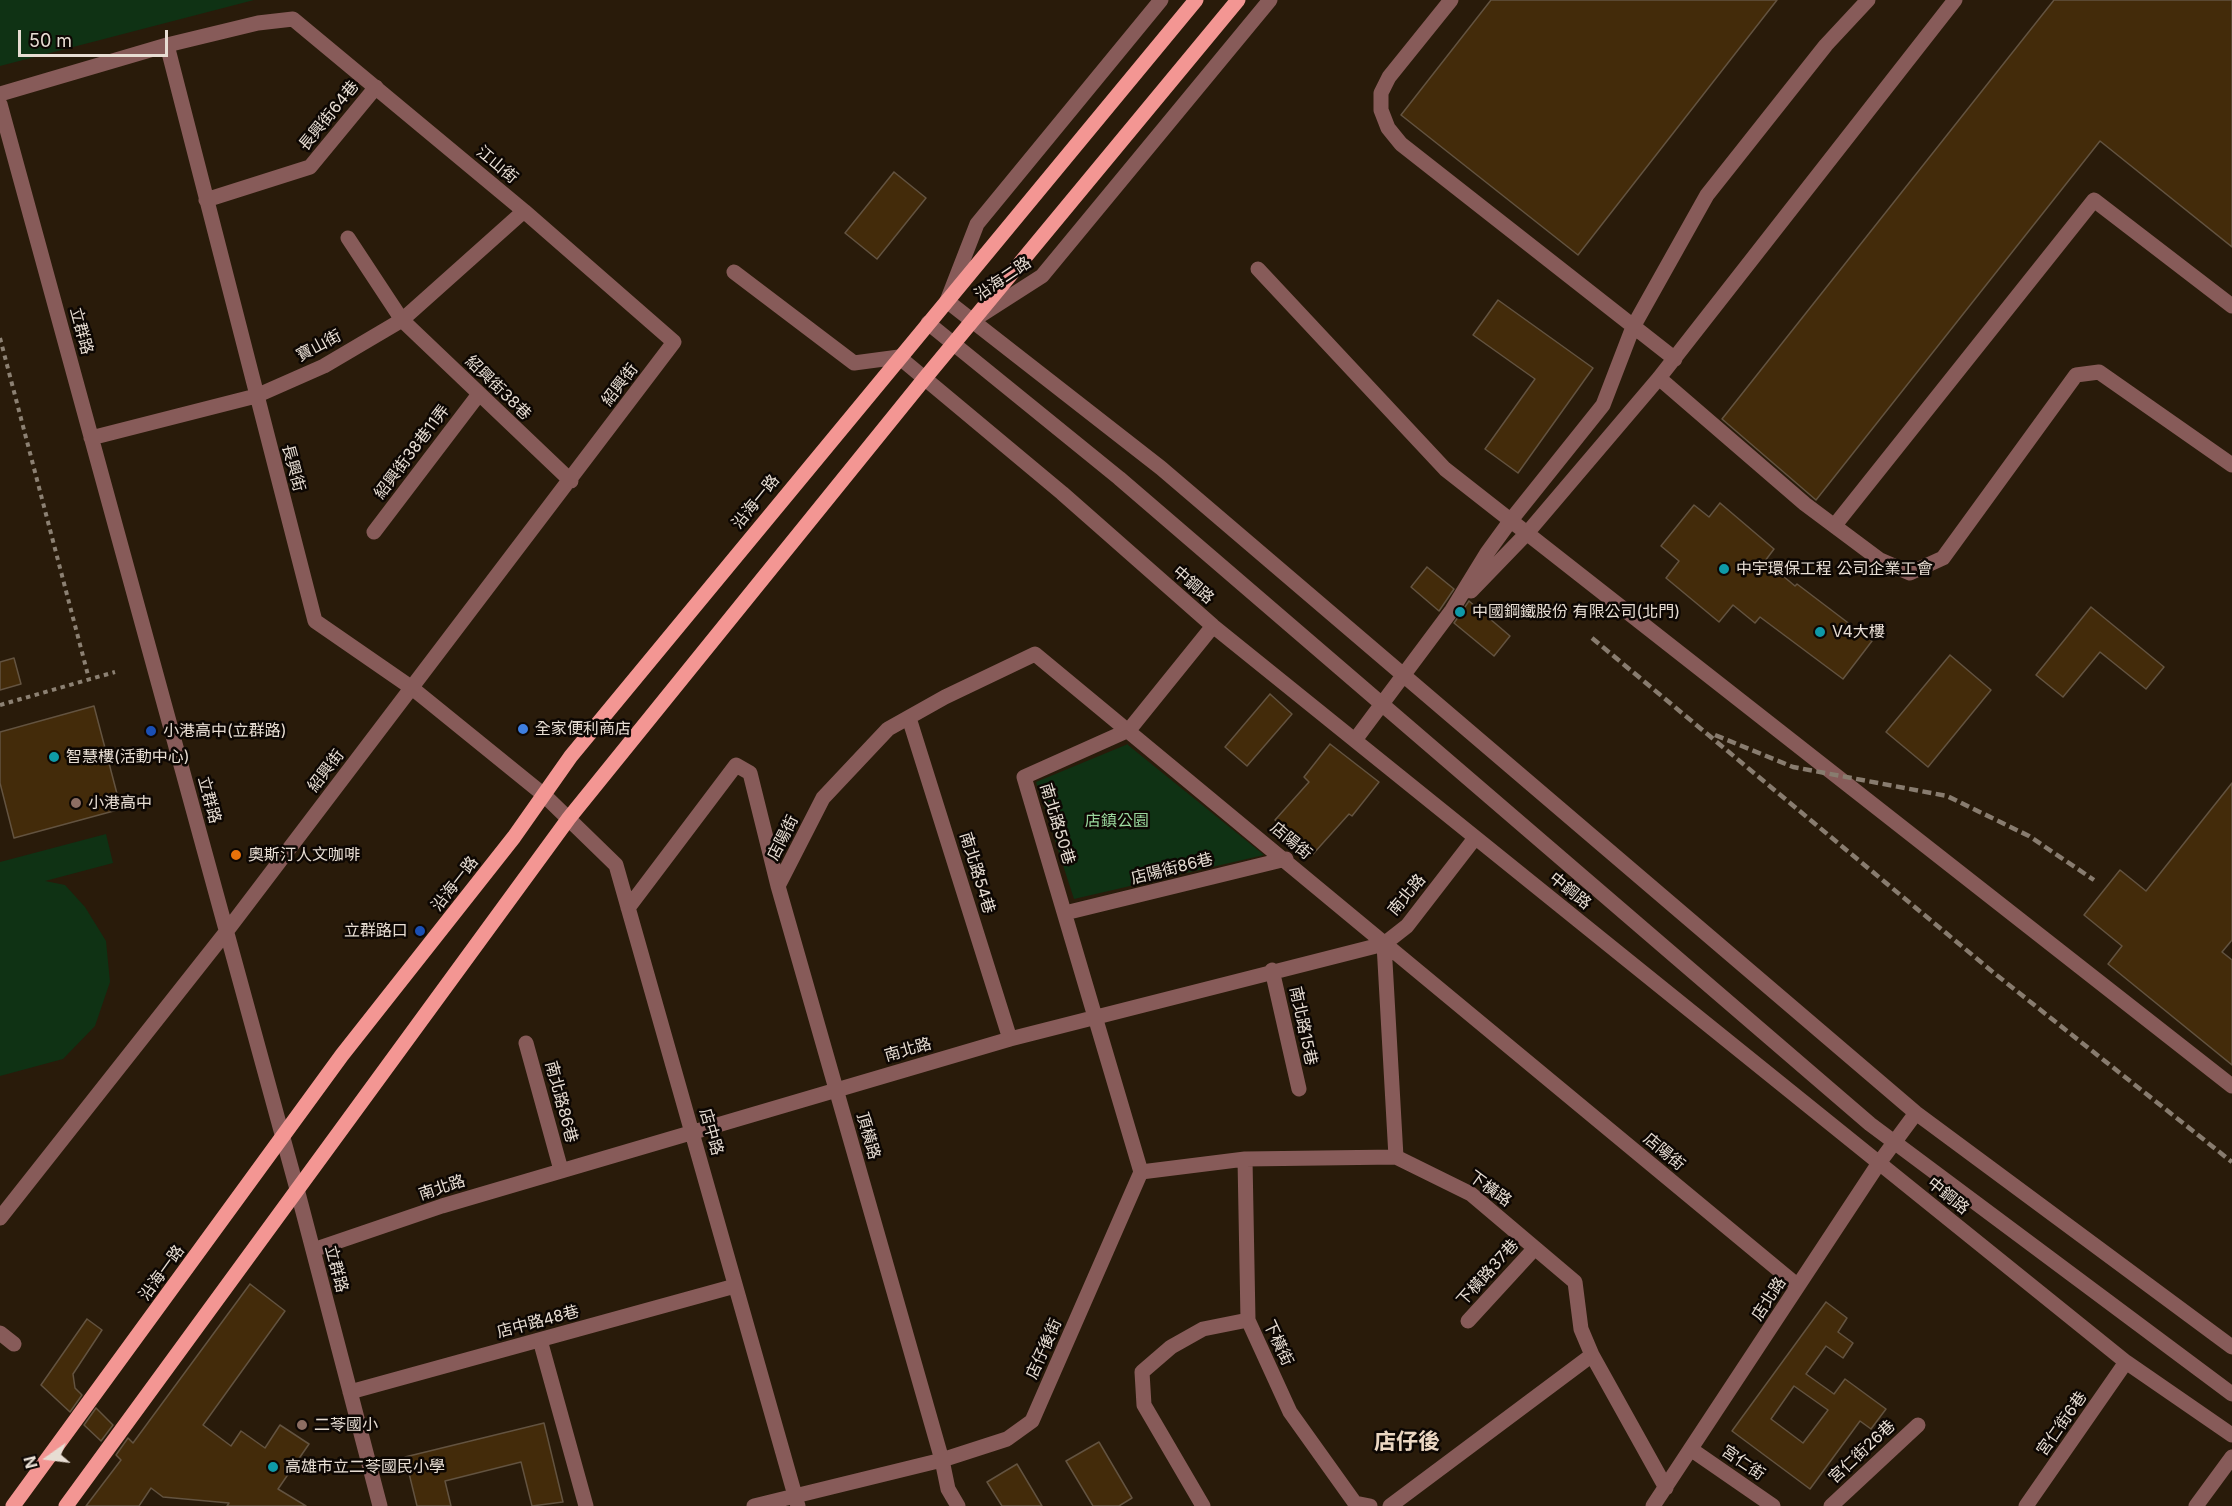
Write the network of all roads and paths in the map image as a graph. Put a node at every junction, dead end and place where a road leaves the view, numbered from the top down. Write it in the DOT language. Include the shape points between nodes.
graph roads {
  1 [pos="1161,0"];
  2 [pos="1196,0"];
  3 [pos="1238,0"];
  4 [pos="1270,0"];
  5 [pos="1451,0"];
  6 [pos="1868,0"];
  7 [pos="1955,0"];
  8 [pos="167,45"];
  9 [pos="376,87"];
  10 [pos="0,94"];
  11 [pos="0,104"];
  12 [pos="206,200"];
  13 [pos="524,211"];
  14 [pos="348,238"];
  15 [pos="1258,268"];
  16 [pos="734,272"];
  17 [pos="947,301"];
  18 [pos="2232,306"];
  19 [pos="402,320"];
  20 [pos="973,320"];
  21 [pos="928,323"];
  22 [pos="1633,327"];
  23 [pos="0,338"];
  24 [pos="674,342"];
  25 [pos="953,344"];
  26 [pos="899,357"];
  27 [pos="1675,359"];
  28 [pos="925,378"];
  29 [pos="1659,378"];
  30 [pos="479,394"];
  31 [pos="256,396"];
  32 [pos="92,438"];
  33 [pos="2232,465"];
  34 [pos="571,481"];
  35 [pos="1511,520"];
  36 [pos="1834,525"];
  37 [pos="374,532"];
  38 [pos="1528,532"];
  39 [pos="1452,610"];
  40 [pos="1213,626"];
  41 [pos="115,672"];
  42 [pos="1402,674"];
  43 [pos="89,680"];
  44 [pos="412,688"];
  45 [pos="1381,704"];
  46 [pos="0,705"];
  47 [pos="909,718"];
  48 [pos="1129,730"];
  49 [pos="1355,740"];
  50 [pos="544,795"];
  51 [pos="569,818"];
  52 [pos="1475,837"];
  53 [pos="1286,860"];
  54 [pos="778,886"];
  55 [pos="628,908"];
  56 [pos="1065,913"];
  57 [pos="226,932"];
  58 [pos="1384,944"];
  59 [pos="1272,970"];
  60 [pos="1097,1016"];
  61 [pos="1010,1039"];
  62 [pos="526,1043"];
  63 [pos="2232,1086"];
  64 [pos="836,1089"];
  65 [pos="1299,1089"];
  66 [pos="1916,1113"];
  67 [pos="692,1131"];
  68 [pos="283,1139"];
  69 [pos="1894,1143"];
  70 [pos="1395,1157"];
  71 [pos="1245,1159"];
  72 [pos="1879,1163"];
  73 [pos="561,1170"];
  74 [pos="1141,1172"];
  75 [pos="297,1189"];
  76 [pos="0,1218"];
  77 [pos="1535,1248"];
  78 [pos="313,1250"];
  79 [pos="735,1286"];
  80 [pos="1798,1286"];
  81 [pos="1248,1320"];
  82 [pos="1468,1322"];
  83 [pos="0,1333"];
  84 [pos="540,1340"];
  85 [pos="14,1344"];
  86 [pos="2232,1347"];
  87 [pos="1592,1354"];
  88 [pos="2126,1362"];
  89 [pos="350,1392"];
  90 [pos="2232,1394"];
  91 [pos="1918,1425"];
  92 [pos="2232,1435"];
  93 [pos="1692,1450"];
  94 [pos="2232,1457"];
  95 [pos="942,1460"];
  96 [pos="1666,1488"];
  97 [pos="796,1500"];
  98 [pos="13,1506"];
  99 [pos="66,1506"];
  100 [pos="380,1506"];
  101 [pos="586,1506"];
  102 [pos="753,1506"];
  103 [pos="958,1506"];
  104 [pos="1203,1506"];
  105 [pos="1370,1506"];
  106 [pos="1390,1506"];
  107 [pos="1653,1506"];
  108 [pos="1773,1506"];
  109 [pos="1831,1506"];
  110 [pos="2026,1506"];
  111 [pos="2196,1506"];
  1 -- 17 [label="street, 沿海二路" via="977,224"];
  2 -- 17 [label="main road, 沿海二路"];
  3 -- 20 [label="main road, 沿海二路"];
  4 -- 20 [label="street, 沿海二路" via="1042,276"];
  5 -- 22 [label="street" via="1381,93 1381,110 1388,128 1401,144"];
  6 -- 22 [label="street" via="1826,45 1707,195"];
  7 -- 27 [label="street"];
  8 -- 9 [label="street, 江山街" via="258,23 293,19"];
  8 -- 10 [label="street"];
  8 -- 12 [label="street, 長興街"];
  9 -- 12 [label="street, 長興街64巷" via="310,167"];
  9 -- 13 [label="street, 江山街"];
  11 -- 32 [label="street, 立群路"];
  12 -- 31 [label="street, 長興街"];
  13 -- 19 [label="street, 寶山街"];
  13 -- 24 [label="street, 江山街"];
  14 -- 19 [label="street, 紹興街38巷"];
  15 -- 35 [label="street" via="1445,468"];
  16 -- 26 [label="street" via="854,363"];
  17 -- 20 [label="street"];
  17 -- 21 [label="main road, 沿海一路"];
  18 -- 36 [label="street" via="2094,200"];
  19 -- 30 [label="street, 紹興街38巷"];
  19 -- 31 [label="street, 寶山街" via="324,366"];
  20 -- 25 [label="main road"];
  20 -- 42 [label="street" via="1161,468"];
  21 -- 25 [label="street, 中鋼路"];
  21 -- 26 [label="main road, 沿海一路"];
  22 -- 27 [label="street"];
  22 -- 35 [label="street" via="1603,405"];
  23 -- 43 [label="path"];
  24 -- 34 [label="street, 紹興街"];
  25 -- 28 [label="main road"];
  25 -- 45 [label="street, 中鋼路" via="1119,478"];
  26 -- 28 [label="street, 中鋼路"];
  26 -- 50 [label="main road, 沿海一路" via="571,756"];
  27 -- 29 [label="street"];
  28 -- 40 [label="street, 中鋼路"];
  28 -- 51 [label="main road"];
  29 -- 36 [label="street"];
  29 -- 38 [label="street"];
  30 -- 34 [label="street, 紹興街38巷"];
  30 -- 37 [label="street, 紹興街38巷11弄"];
  31 -- 32 [label="street, 寶山街"];
  31 -- 44 [label="street, 長興街" via="315,621"];
  32 -- 57 [label="street, 立群路"];
  33 -- 36 [label="street" via="2099,372 2076,375 1943,558 1910,573 1880,560"];
  34 -- 44 [label="street, 紹興街"];
  35 -- 38 [label="street"];
  35 -- 39 [label="street"];
  38 -- 39 [label="street"];
  38 -- 63 [label="street"];
  39 -- 42 [label="street"];
  40 -- 48 [label="street, 南北路50巷"];
  40 -- 49 [label="street, 中鋼路"];
  41 -- 43 [label="path"];
  42 -- 45 [label="street"];
  42 -- 66 [label="street"];
  43 -- 46 [label="path"];
  44 -- 50 [label="street, 長興街"];
  44 -- 57 [label="street, 紹興街"];
  45 -- 49 [label="street"];
  45 -- 69 [label="street, 中鋼路"];
  47 -- 48 [label="street, 店陽街" via="1035,654"];
  47 -- 54 [label="street, 店陽街" via="888,729 823,798"];
  47 -- 61 [label="street, 南北路54巷"];
  48 -- 53 [label="street, 店陽街"];
  48 -- 56 [label="street, 南北路50巷" via="1024,777"];
  49 -- 52 [label="street, 中鋼路"];
  50 -- 51 [label="street, 店中路"];
  50 -- 68 [label="main road, 沿海一路" via="342,1055"];
  51 -- 55 [label="street, 店中路" via="616,865"];
  51 -- 75 [label="main road"];
  52 -- 58 [label="street, 南北路" via="1407,926"];
  52 -- 72 [label="street, 中鋼路"];
  53 -- 56 [label="street, 店陽街86巷"];
  53 -- 58 [label="street, 店陽街"];
  54 -- 55 [label="street, 頂橫路" via="750,773 736,765"];
  54 -- 64 [label="street, 頂橫路"];
  55 -- 67 [label="street, 店中路"];
  56 -- 60 [label="street, 南北路50巷"];
  57 -- 68 [label="street, 立群路"];
  57 -- 76 [label="street, 紹興街"];
  58 -- 59 [label="street, 南北路"];
  58 -- 70 [label="street"];
  58 -- 80 [label="street, 店陽街"];
  59 -- 60 [label="street, 南北路"];
  59 -- 65 [label="street, 南北路15巷"];
  60 -- 61 [label="street, 南北路"];
  60 -- 74 [label="street"];
  61 -- 64 [label="street, 南北路"];
  62 -- 73 [label="street, 南北路86巷"];
  64 -- 67 [label="street, 南北路"];
  64 -- 95 [label="street, 頂橫路"];
  66 -- 69 [label="street, 店北路"];
  66 -- 86 [label="street"];
  67 -- 73 [label="street, 南北路"];
  67 -- 79 [label="street, 店中路"];
  68 -- 75 [label="street, 立群路"];
  68 -- 98 [label="main road, 沿海一路"];
  69 -- 72 [label="street, 店北路"];
  69 -- 90 [label="street, 中鋼路"];
  70 -- 71 [label="street, 下橫路"];
  70 -- 77 [label="street, 下橫路" via="1471,1194"];
  71 -- 74 [label="street, 下橫路"];
  71 -- 81 [label="street, 下橫街"];
  72 -- 80 [label="street, 店北路"];
  72 -- 88 [label="street, 中鋼路"];
  73 -- 78 [label="street, 南北路"];
  74 -- 95 [label="street, 店仔後街" via="1032,1421 1007,1439"];
  75 -- 78 [label="street, 立群路"];
  75 -- 99 [label="main road"];
  77 -- 82 [label="street, 下橫路37巷"];
  77 -- 87 [label="street, 下橫路" via="1575,1282 1581,1329"];
  78 -- 89 [label="street, 立群路"];
  79 -- 84 [label="street, 店中路48巷"];
  79 -- 97 [label="street, 店中路"];
  80 -- 93 [label="street, 店北路"];
  81 -- 104 [label="street" via="1203,1329 1171,1347 1142,1372 1144,1405"];
  81 -- 105 [label="street, 下橫街" via="1290,1412 1355,1503"];
  83 -- 85 [label="street"];
  84 -- 89 [label="street, 店中路48巷"];
  84 -- 101 [label="street"];
  87 -- 96 [label="street, 下橫路"];
  87 -- 106 [label="street"];
  88 -- 92 [label="street, 中鋼路"];
  88 -- 110 [label="street, 宮仁街6巷"];
  89 -- 100 [label="street, 立群路"];
  91 -- 109 [label="street, 宮仁街26巷"];
  93 -- 96 [label="street, 店北路"];
  93 -- 108 [label="street, 宮仁街"];
  94 -- 111 [label="street"];
  95 -- 97 [label="street, 店仔後街"];
  95 -- 103 [label="street, 頂橫路" via="948,1489"];
  96 -- 107 [label="street, 店北路"];
  97 -- 102 [label="street, 店仔後街"];
}
